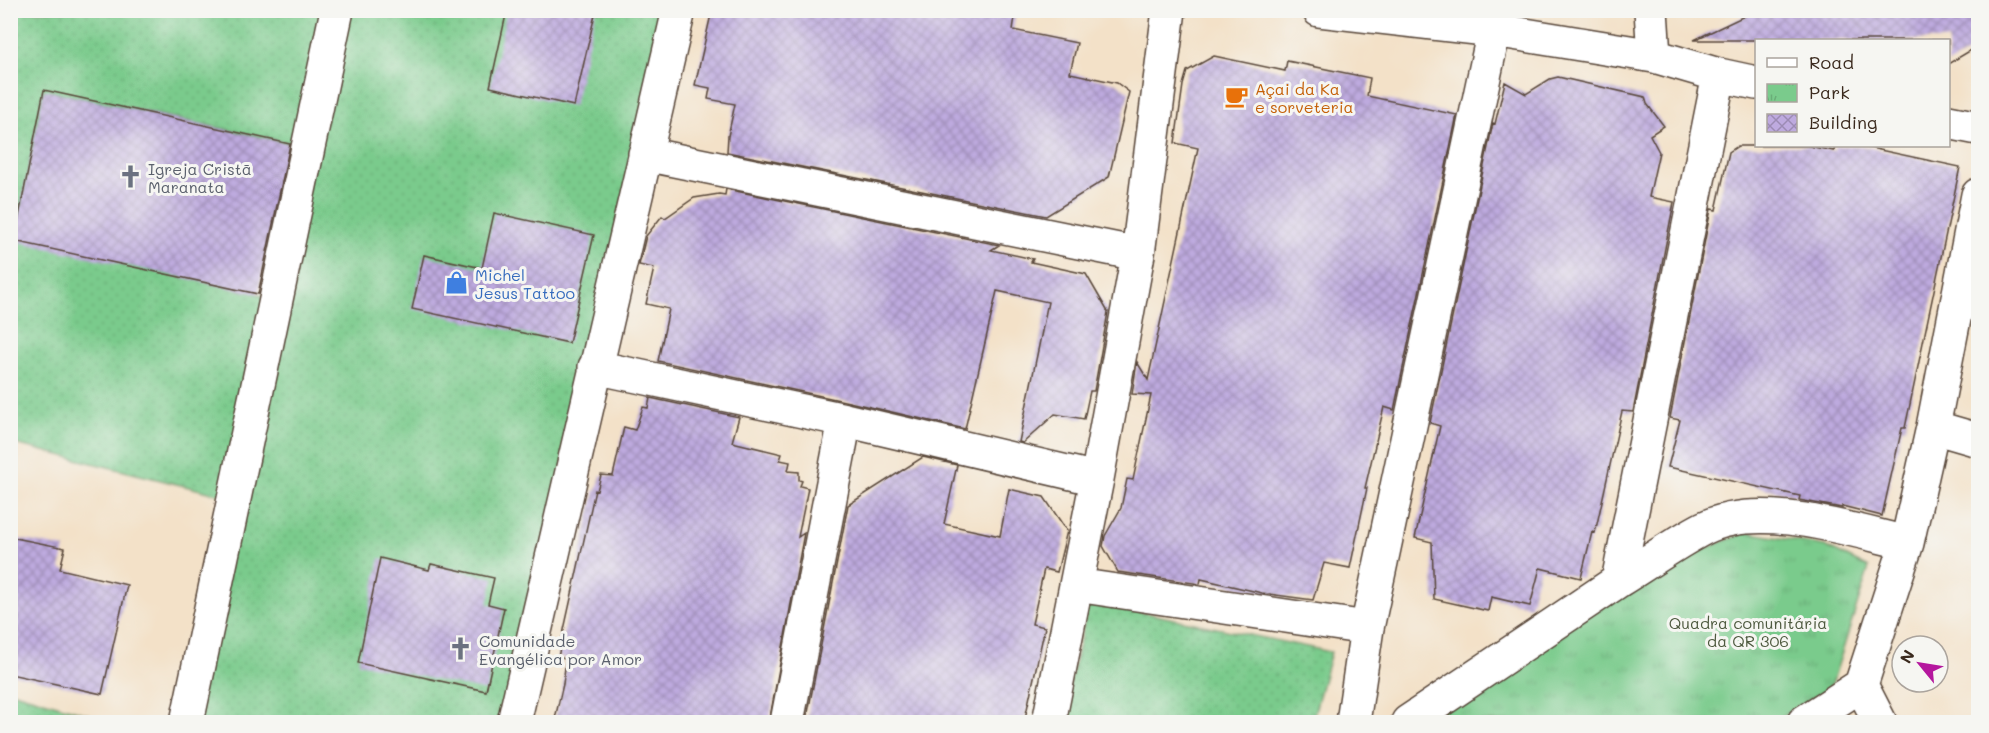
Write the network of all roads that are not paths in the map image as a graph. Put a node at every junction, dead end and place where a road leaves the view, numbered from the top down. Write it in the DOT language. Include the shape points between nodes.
graph roads {
  1 [pos="337,10"];
  2 [pos="679,10"];
  3 [pos="1169,10"];
  4 [pos="1319,10"];
  5 [pos="1651,10"];
  6 [pos="1494,30"];
  7 [pos="1654,56"];
  8 [pos="1719,75"];
  9 [pos="1755,83"];
  10 [pos="1950,122"];
  11 [pos="1978,128"];
  12 [pos="645,154"];
  13 [pos="1978,195"];
  14 [pos="1138,254"];
  15 [pos="595,367"];
  16 [pos="845,420"];
  17 [pos="1933,428"];
  18 [pos="1978,440"];
  19 [pos="1097,479"];
  20 [pos="1907,543"];
  21 [pos="1618,581"];
  22 [pos="1076,585"];
  23 [pos="1367,628"];
  24 [pos="1861,685"];
  25 [pos="187,723"];
  26 [pos="514,723"];
  27 [pos="787,723"];
  28 [pos="1049,723"];
  29 [pos="1353,723"];
  30 [pos="1408,723"];
  31 [pos="1804,723"];
  32 [pos="1880,723"];
  1 -- 25 [label="street"];
  2 -- 12 [label="street"];
  3 -- 14 [label="street"];
  4 -- 6 [label="street"];
  5 -- 7 [label="street"];
  6 -- 7 [label="street"];
  6 -- 23 [label="street"];
  7 -- 8 [label="street"];
  8 -- 9 [label="street"];
  8 -- 21 [label="street"];
  10 -- 11 [label="street"];
  12 -- 14 [label="street"];
  12 -- 15 [label="street"];
  13 -- 17 [label="street"];
  14 -- 19 [label="street"];
  15 -- 16 [label="street"];
  15 -- 26 [label="street"];
  16 -- 19 [label="street"];
  16 -- 27 [label="street"];
  17 -- 18 [label="street"];
  17 -- 20 [label="street"];
  19 -- 22 [label="street"];
  20 -- 21 [label="street" via="1822,523 1774,517 1739,518 1706,527"];
  20 -- 24 [label="street"];
  21 -- 30 [label="street"];
  22 -- 23 [label="street"];
  22 -- 28 [label="street"];
  23 -- 29 [label="street"];
  24 -- 31 [label="street"];
  24 -- 32 [label="street"];
}
